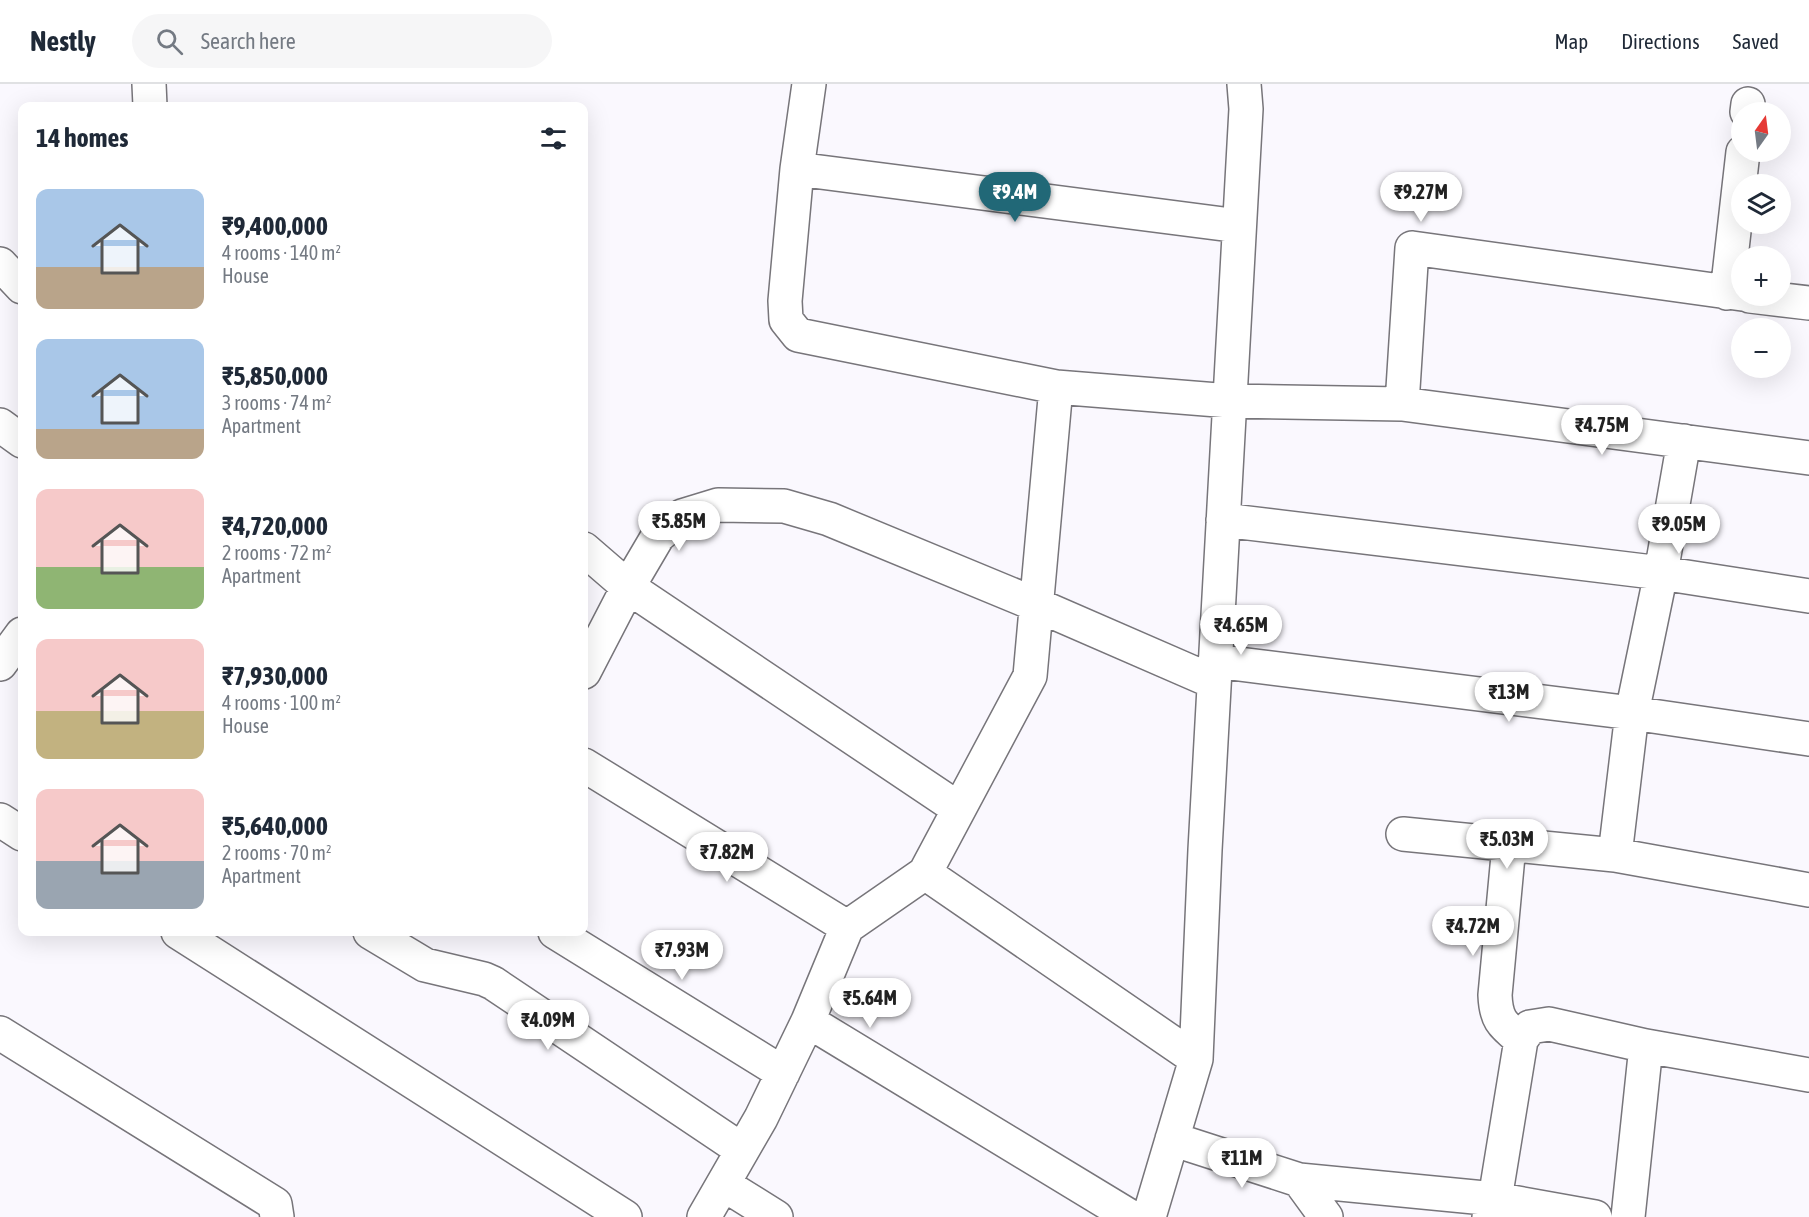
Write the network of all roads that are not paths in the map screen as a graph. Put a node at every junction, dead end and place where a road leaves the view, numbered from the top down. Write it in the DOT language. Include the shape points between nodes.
graph roads {
  1 [pos="148,84"];
  2 [pos="809,84"];
  3 [pos="1244,84"];
  4 [pos="150,102"];
  5 [pos="1743,162"];
  6 [pos="797,169"];
  7 [pos="1239,226"];
  8 [pos="1741,246"];
  9 [pos="1731,293"];
  10 [pos="1791,301"];
  11 [pos="1809,303"];
  12 [pos="1056,387"];
  13 [pos="1230,401"];
  14 [pos="1402,404"];
  15 [pos="0,425"];
  16 [pos="18,438"];
  17 [pos="1684,441"];
  18 [pos="1809,458"];
  19 [pos="1223,520"];
  20 [pos="588,552"];
  21 [pos="1661,573"];
  22 [pos="628,587"];
  23 [pos="1809,596"];
  24 [pos="1036,605"];
  25 [pos="18,639"];
  26 [pos="0,664"];
  27 [pos="588,664"];
  28 [pos="1215,671"];
  29 [pos="1632,713"];
  30 [pos="1809,739"];
  31 [pos="588,767"];
  32 [pos="959,809"];
  33 [pos="0,820"];
  34 [pos="18,831"];
  35 [pos="1403,834"];
  36 [pos="1509,845"];
  37 [pos="1615,855"];
  38 [pos="925,873"];
  39 [pos="1809,890"];
  40 [pos="847,927"];
  41 [pos="184,936"];
  42 [pos="376,936"];
  43 [pos="561,936"];
  44 [pos="808,1021"];
  45 [pos="0,1034"];
  46 [pos="1521,1040"];
  47 [pos="1646,1046"];
  48 [pos="1196,1059"];
  49 [pos="783,1073"];
  50 [pos="1809,1076"];
  51 [pos="1172,1139"];
  52 [pos="742,1150"];
  53 [pos="1299,1180"];
  54 [pos="723,1184"];
  55 [pos="1492,1208"];
  56 [pos="276,1217"];
  57 [pos="625,1217"];
  58 [pos="704,1217"];
  59 [pos="776,1217"];
  60 [pos="1131,1217"];
  61 [pos="1149,1217"];
  62 [pos="1326,1217"];
  63 [pos="1594,1217"];
  64 [pos="1628,1217"];
  1 -- 4 [label="street"];
  2 -- 6 [label="street"];
  3 -- 7 [label="street"];
  5 -- 8 [label="street"];
  6 -- 7 [label="street"];
  6 -- 12 [label="street" via="785,301 786,320 798,335"];
  7 -- 13 [label="street"];
  9 -- 14 [label="street" via="1412,248"];
  10 -- 11 [label="street"];
  12 -- 13 [label="street"];
  12 -- 24 [label="street"];
  13 -- 14 [label="street"];
  13 -- 19 [label="street"];
  14 -- 17 [label="street"];
  15 -- 16 [label="street"];
  17 -- 18 [label="street"];
  17 -- 21 [label="street"];
  19 -- 21 [label="street"];
  19 -- 28 [label="street"];
  20 -- 22 [label="street"];
  21 -- 23 [label="street"];
  21 -- 29 [label="street"];
  22 -- 24 [label="street" via="658,536 682,516 718,505 784,506 829,519"];
  22 -- 27 [label="street"];
  22 -- 32 [label="street"];
  24 -- 28 [label="street"];
  24 -- 32 [label="street" via="1030,676"];
  25 -- 26 [label="street"];
  28 -- 29 [label="street"];
  28 -- 48 [label="street"];
  29 -- 30 [label="street"];
  29 -- 37 [label="street"];
  31 -- 40 [label="street"];
  32 -- 38 [label="street"];
  33 -- 34 [label="street"];
  35 -- 36 [label="street"];
  36 -- 37 [label="street"];
  36 -- 46 [label="street" via="1495,995 1501,1024"];
  37 -- 39 [label="street"];
  38 -- 40 [label="street"];
  38 -- 48 [label="street"];
  40 -- 44 [label="street"];
  41 -- 57 [label="street"];
  42 -- 52 [label="street" via="425,966 493,983"];
  43 -- 49 [label="street"];
  44 -- 49 [label="street"];
  44 -- 60 [label="street"];
  45 -- 56 [label="street" via="275,1204"];
  46 -- 47 [label="street" via="1530,1027 1549,1024"];
  46 -- 55 [label="street"];
  47 -- 50 [label="street"];
  47 -- 64 [label="street"];
  48 -- 51 [label="street"];
  49 -- 52 [label="street"];
  51 -- 53 [label="street"];
  51 -- 61 [label="street"];
  52 -- 54 [label="street"];
  53 -- 55 [label="street"];
  53 -- 62 [label="street"];
  54 -- 58 [label="street"];
  54 -- 59 [label="street"];
  55 -- 63 [label="street"];
}
